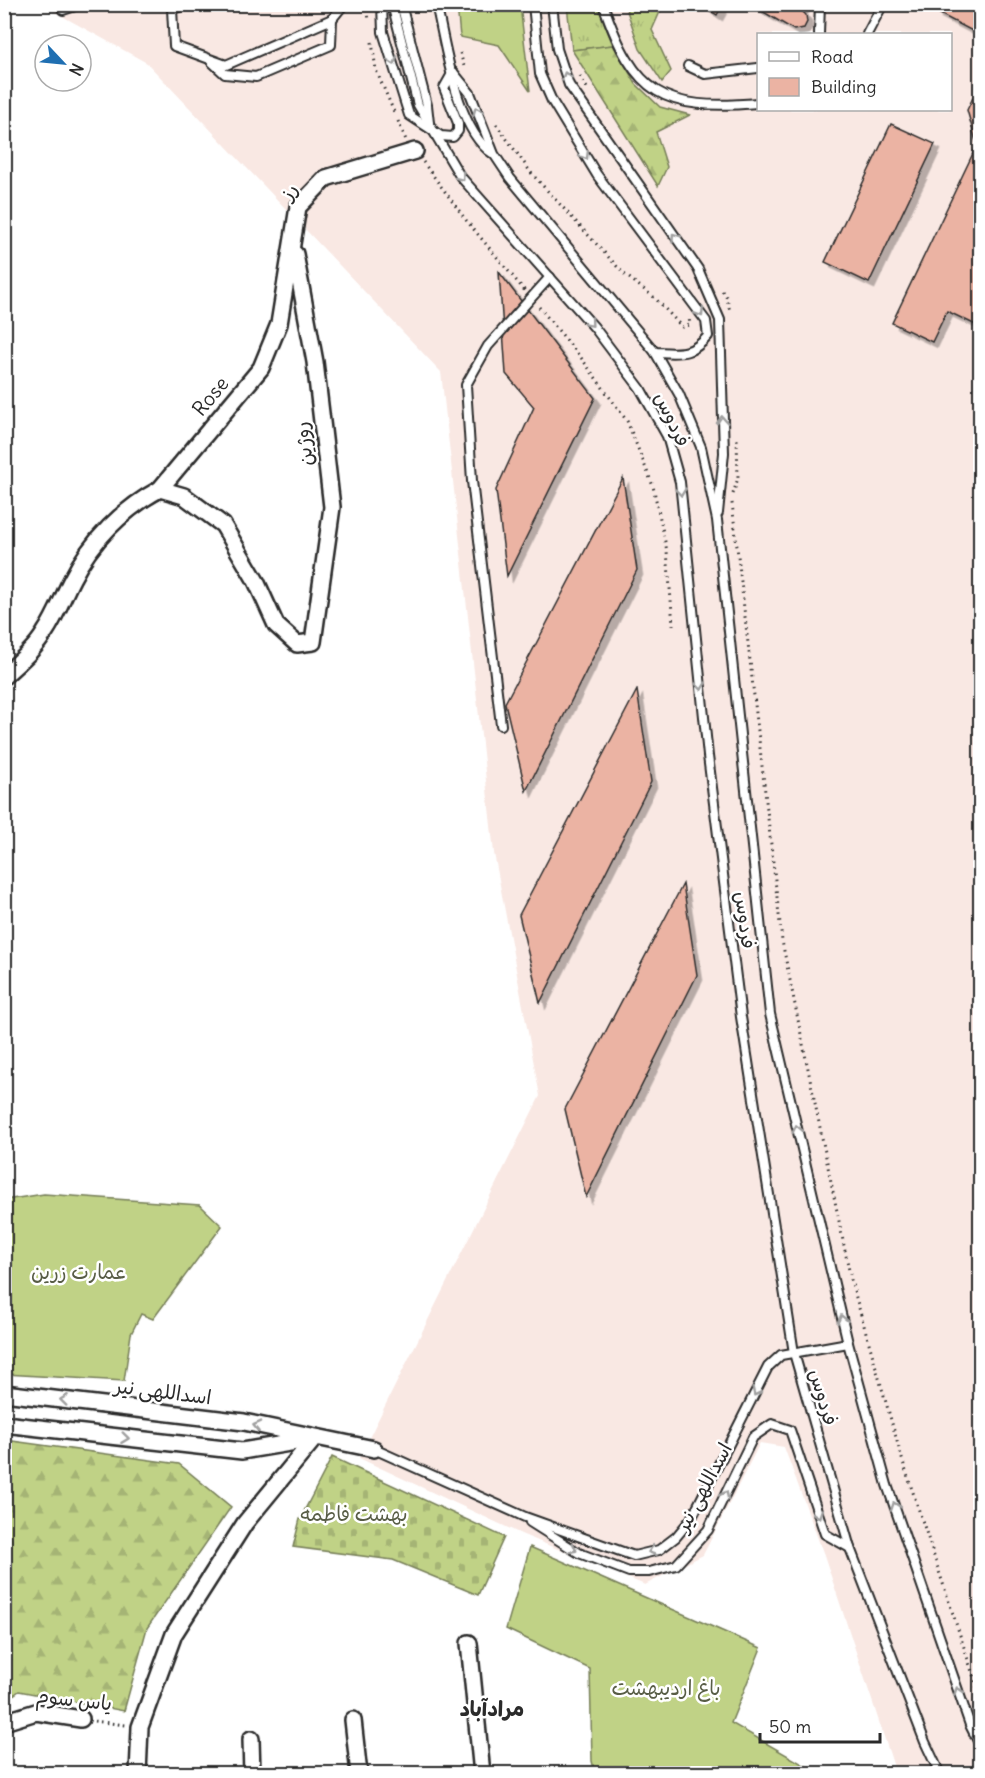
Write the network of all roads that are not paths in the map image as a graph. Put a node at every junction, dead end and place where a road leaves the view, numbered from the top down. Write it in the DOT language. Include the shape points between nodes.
graph roads {
  1 [pos="62,4"];
  2 [pos="81,4"];
  3 [pos="190,4"];
  4 [pos="344,4"];
  5 [pos="381,4"];
  6 [pos="392,4"];
  7 [pos="401,4"];
  8 [pos="436,4"];
  9 [pos="533,4"];
  10 [pos="552,4"];
  11 [pos="603,4"];
  12 [pos="820,4"];
  13 [pos="883,4"];
  14 [pos="332,19"];
  15 [pos="819,33"];
  16 [pos="868,33"];
  17 [pos="208,58"];
  18 [pos="688,66"];
  19 [pos="757,68"];
  20 [pos="453,72"];
  21 [pos="757,103"];
  22 [pos="429,128"];
  23 [pos="415,151"];
  24 [pos="494,154"];
  25 [pos="292,241"];
  26 [pos="550,277"];
  27 [pos="279,324"];
  28 [pos="655,352"];
  29 [pos="160,489"];
  30 [pos="717,520"];
  31 [pos="4,676"];
  32 [pos="501,725"];
  33 [pos="848,1343"];
  34 [pos="794,1353"];
  35 [pos="4,1393"];
  36 [pos="4,1424"];
  37 [pos="314,1439"];
  38 [pos="374,1449"];
  39 [pos="525,1517"];
  40 [pos="850,1548"];
  41 [pos="469,1643"];
  42 [pos="81,1719"];
  43 [pos="353,1720"];
  44 [pos="4,1722"];
  45 [pos="251,1739"];
  46 [pos="981,1745"];
  47 [pos="138,1773"];
  48 [pos="252,1773"];
  49 [pos="359,1773"];
  50 [pos="482,1773"];
  51 [pos="940,1773"];
  1 -- 2 [label="lane" via="63,10"];
  3 -- 17 [label="lane" via="172,9 174,46"];
  4 -- 14 [label="lane"];
  5 -- 22 [label="lane, one-way" via="383,32 409,115"];
  6 -- 22 [label="lane" via="410,82"];
  7 -- 22 [label="lane" via="427,105"];
  8 -- 20 [label="lane"];
  9 -- 28 [label="lane, one-way" via="540,74 552,101 597,175 706,321 708,336 696,350"];
  30 -- 10 [label="lane, one-way" via="724,453 720,320 714,301 698,269 569,85 557,49"];
  11 -- 21 [label="lane" via="616,41 647,86 664,97 692,104"];
  12 -- 15 [label="lane"];
  13 -- 16 [label="lane"];
  14 -- 17 [label="lane" via="226,65"];
  14 -- 17 [label="lane" via="331,45 256,77 225,74"];
  18 -- 19 [label="lane" via="705,74"];
  20 -- 22 [label="lane" via="444,88 458,131 453,137 441,136"];
  24 -- 20 [label="lane, one-way" via="470,93"];
  20 -- 24 [label="lane" via="463,111 483,147"];
  22 -- 26 [label="lane, فردوس, one-way" via="460,176"];
  23 -- 25 [label="street, رز" via="326,178 298,207"];
  24 -- 28 [label="lane, فردوس" via="519,190"];
  25 -- 27 [label="street, رز"];
  25 -- 29 [label="street, روژین" via="315,362 332,507 313,642 297,644 276,625 223,525 184,496"];
  26 -- 32 [label="lane" via="488,346 466,385 472,481"];
  26 -- 34 [label="lane, فردوس, one-way" via="640,388 667,436 680,483 708,756 741,1017"];
  27 -- 29 [label="street, Rose" via="261,368"];
  28 -- 30 [label="lane, فردوس" via="679,394 701,447"];
  29 -- 31 [label="street" via="139,500 101,534 73,576 36,646"];
  33 -- 30 [label="lane, فردوس, one-way" via="770,1014"];
  33 -- 34 [label="lane, اسداللهی نیر"];
  46 -- 33 [label="lane, فردوس, one-way" via="970,1725 887,1485"];
  34 -- 39 [label="lane, اسداللهی نیر, one-way" via="781,1355 768,1367 691,1519 659,1550 634,1556"];
  34 -- 40 [label="lane, فردوس"];
  37 -- 35 [label="street, اسداللهی نیر, one-way" via="244,1422"];
  36 -- 37 [label="street, اسداللهی نیر, one-way" via="242,1451"];
  37 -- 38 [label="street, اسداللهی نیر"];
  37 -- 47 [label="street" via="245,1523 174,1634 140,1727"];
  38 -- 39 [label="lane, اسداللهی نیر"];
  39 -- 40 [label="lane, اسداللهی نیر, one-way" via="543,1533 579,1553 629,1572 676,1565 708,1530 753,1437 772,1424 790,1430 825,1534"];
  40 -- 51 [label="lane, فردوس"];
  41 -- 50 [label="street"];
  42 -- 44 [label="street, یاس سوم" via="36,1712"];
  43 -- 49 [label="street"];
  45 -- 48 [label="street"];
}
